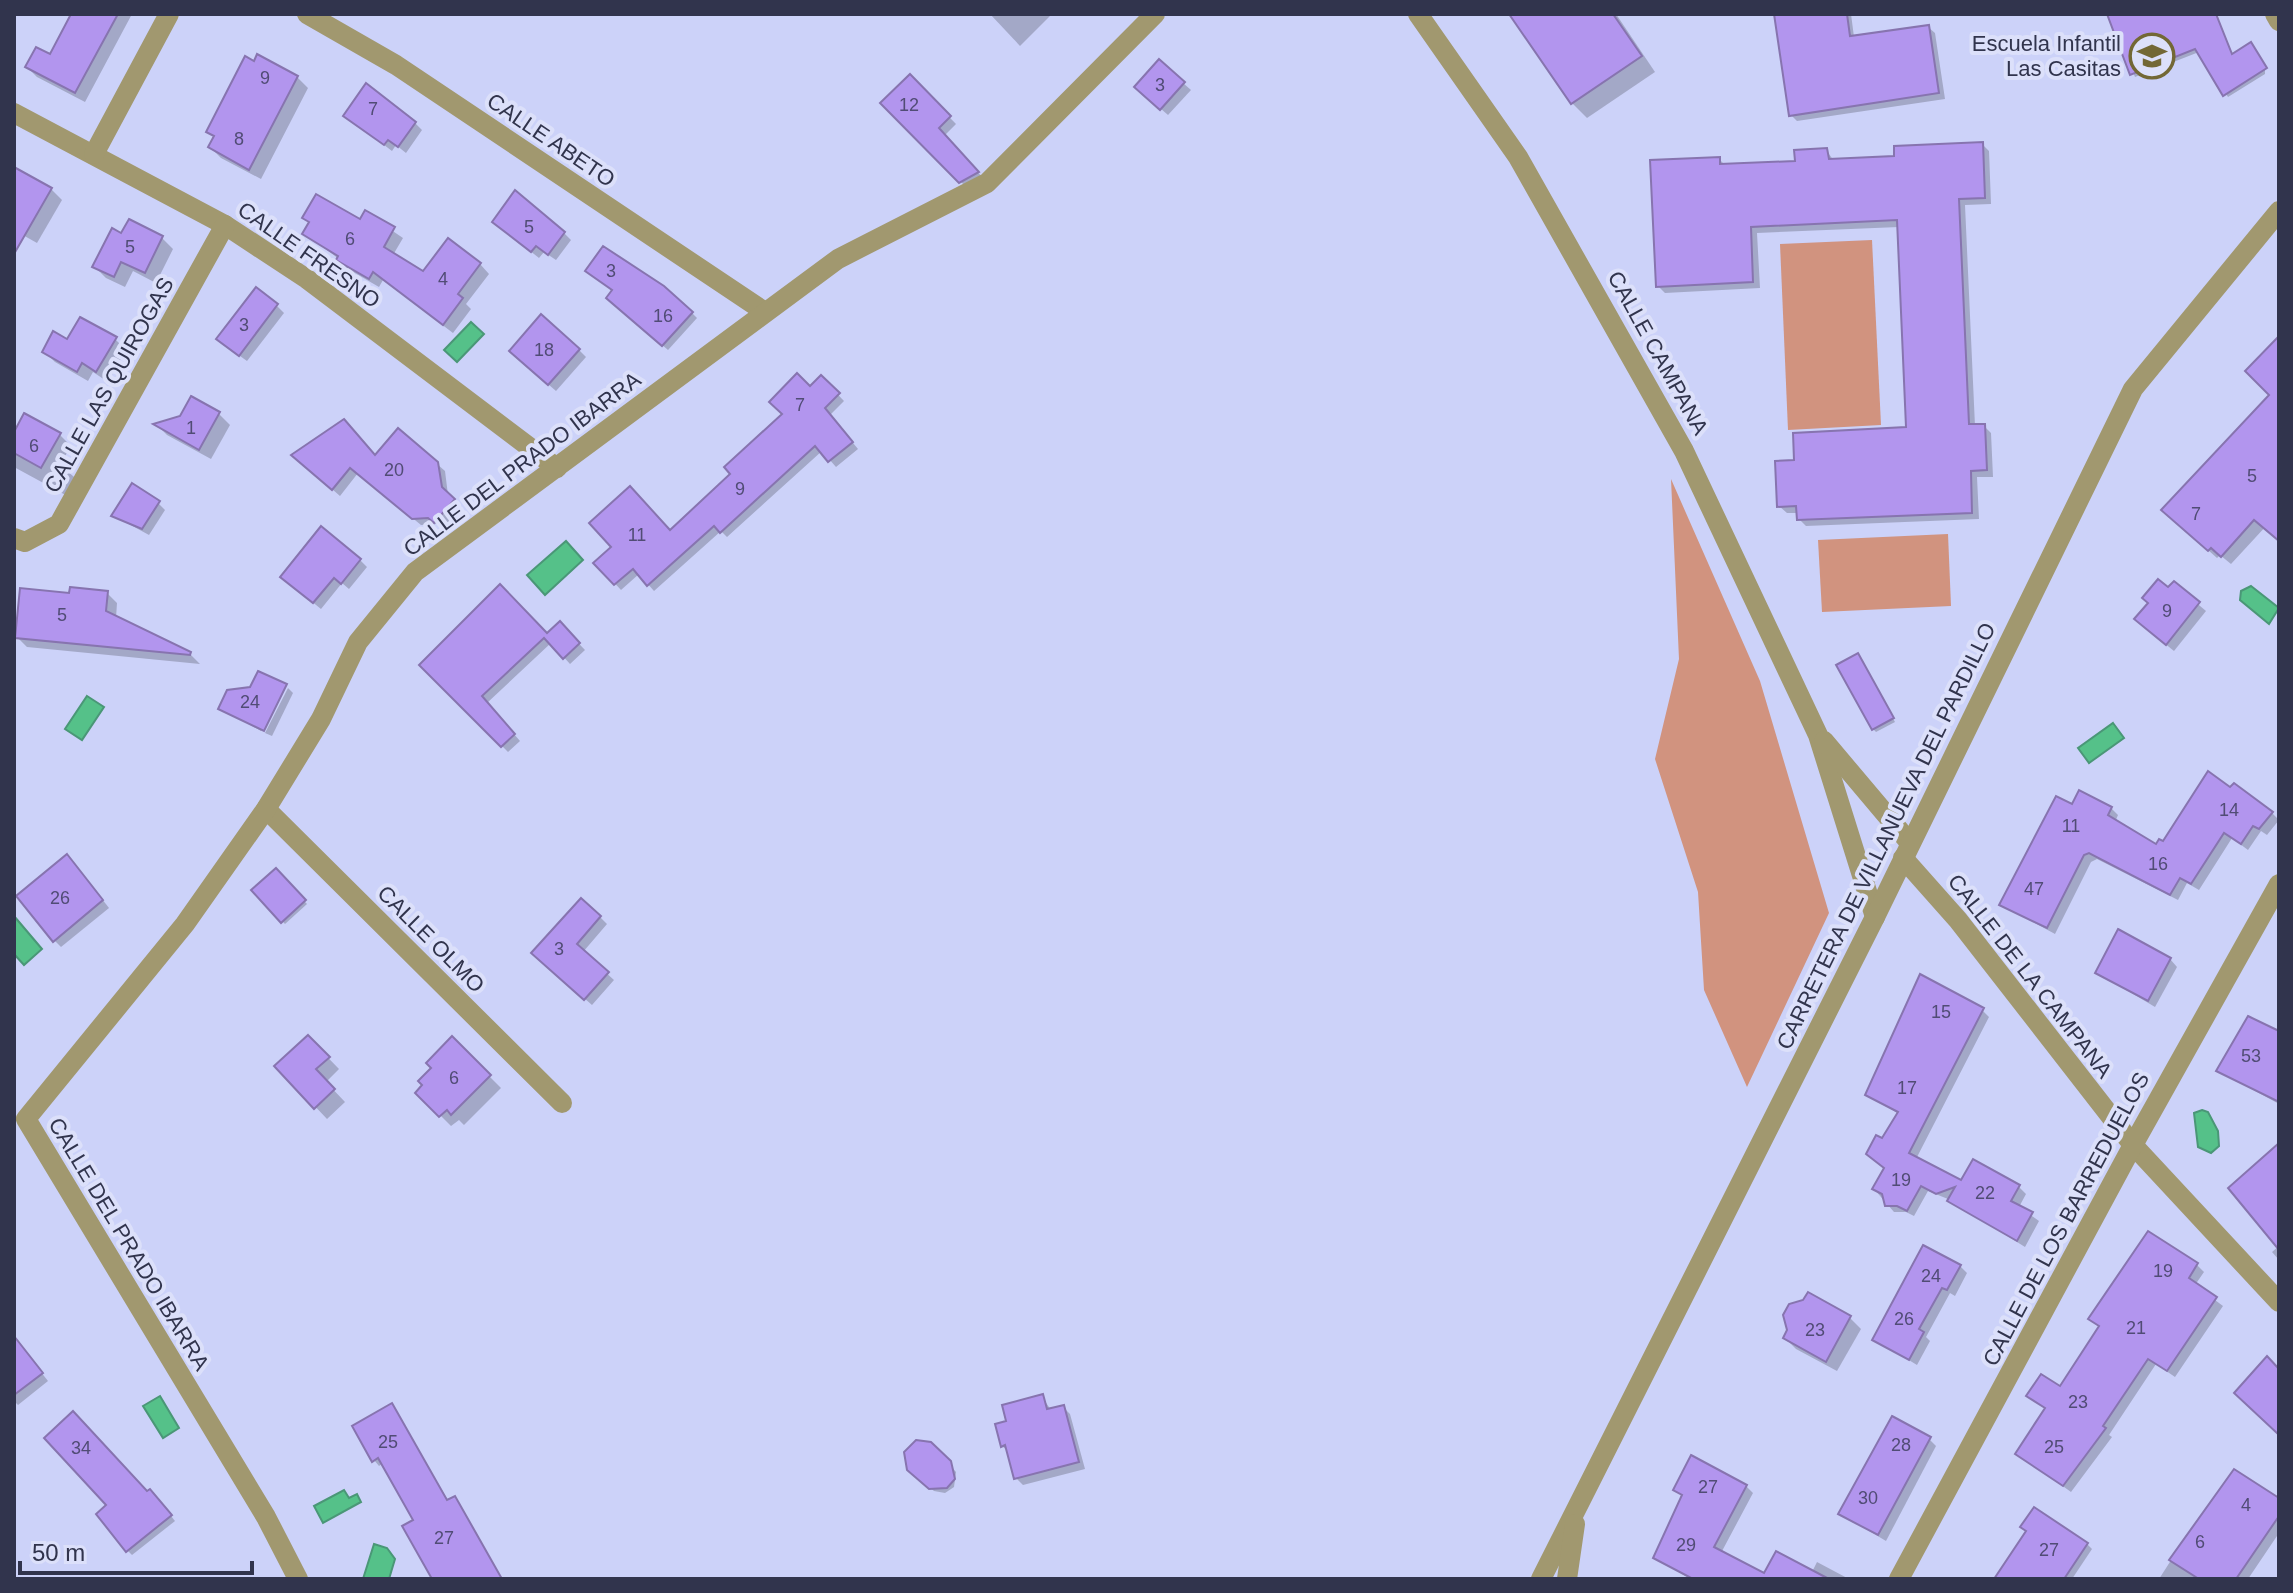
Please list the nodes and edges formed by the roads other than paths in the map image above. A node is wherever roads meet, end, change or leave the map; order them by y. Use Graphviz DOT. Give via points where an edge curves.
graph roads {
  1 [pos="169,14"];
  2 [pos="307,14"];
  3 [pos="1155,14"];
  4 [pos="1418,14"];
  5 [pos="2275,14"];
  6 [pos="2279,21"];
  7 [pos="14,113"];
  8 [pos="94,154"];
  9 [pos="2279,211"];
  10 [pos="225,225"];
  11 [pos="765,312"];
  12 [pos="557,468"];
  13 [pos="14,538"];
  14 [pos="1818,735"];
  15 [pos="266,809"];
  16 [pos="1907,851"];
  17 [pos="2279,884"];
  18 [pos="1875,917"];
  19 [pos="562,1103"];
  20 [pos="2133,1145"];
  21 [pos="2279,1302"];
  22 [pos="1577,1508"];
  23 [pos="298,1579"];
  24 [pos="1541,1579"];
  25 [pos="1567,1579"];
  26 [pos="1899,1579"];
  1 -- 8 [label="street"];
  2 -- 11 [label="street, CALLE ABETO" via="396,65"];
  3 -- 11 [label="street, CALLE DEL PRADO IBARRA" via="987,183 838,259"];
  4 -- 14 [label="street, CALLE CAMPANA" via="1518,157 1587,273 1684,451"];
  5 -- 6 [label="street"];
  7 -- 8 [label="street, CALLE FRESNO"];
  8 -- 10 [label="street, CALLE FRESNO"];
  9 -- 16 [label="street, CARRETERA DE VILLANUEVA DEL PARDILLO" via="2133,389"];
  10 -- 12 [label="street, CALLE FRESNO" via="307,279"];
  10 -- 13 [label="street, CALLE LAS QUIROGAS" via="59,524 25,542"];
  11 -- 12 [label="street, CALLE DEL PRADO IBARRA"];
  12 -- 15 [label="street, CALLE DEL PRADO IBARRA" via="415,572 358,642 321,719"];
  14 -- 16 [label="street, CALLE DE LA CAMPANA"];
  14 -- 18 [label="street"];
  15 -- 19 [label="street, CALLE OLMO"];
  15 -- 23 [label="street, CALLE DEL PRADO IBARRA" via="185,924 26,1119 266,1517"];
  16 -- 18 [label="street, CARRETERA DE VILLANUEVA DEL PARDILLO"];
  16 -- 20 [label="street, CALLE DE LA CAMPANA"];
  17 -- 20 [label="street, CALLE DE LOS BARREDUELOS"];
  18 -- 22 [label="street, CARRETERA DE VILLANUEVA DEL PARDILLO"];
  20 -- 21 [label="street, CALLE DE LA CAMPANA"];
  20 -- 26 [label="street, CALLE DE LOS BARREDUELOS"];
  22 -- 24 [label="street, CARRETERA DE VILLANUEVA DEL PARDILLO"];
  22 -- 25 [label="street, CARRETERA DE VILLANUEVA DEL PARDILLO"];
}
